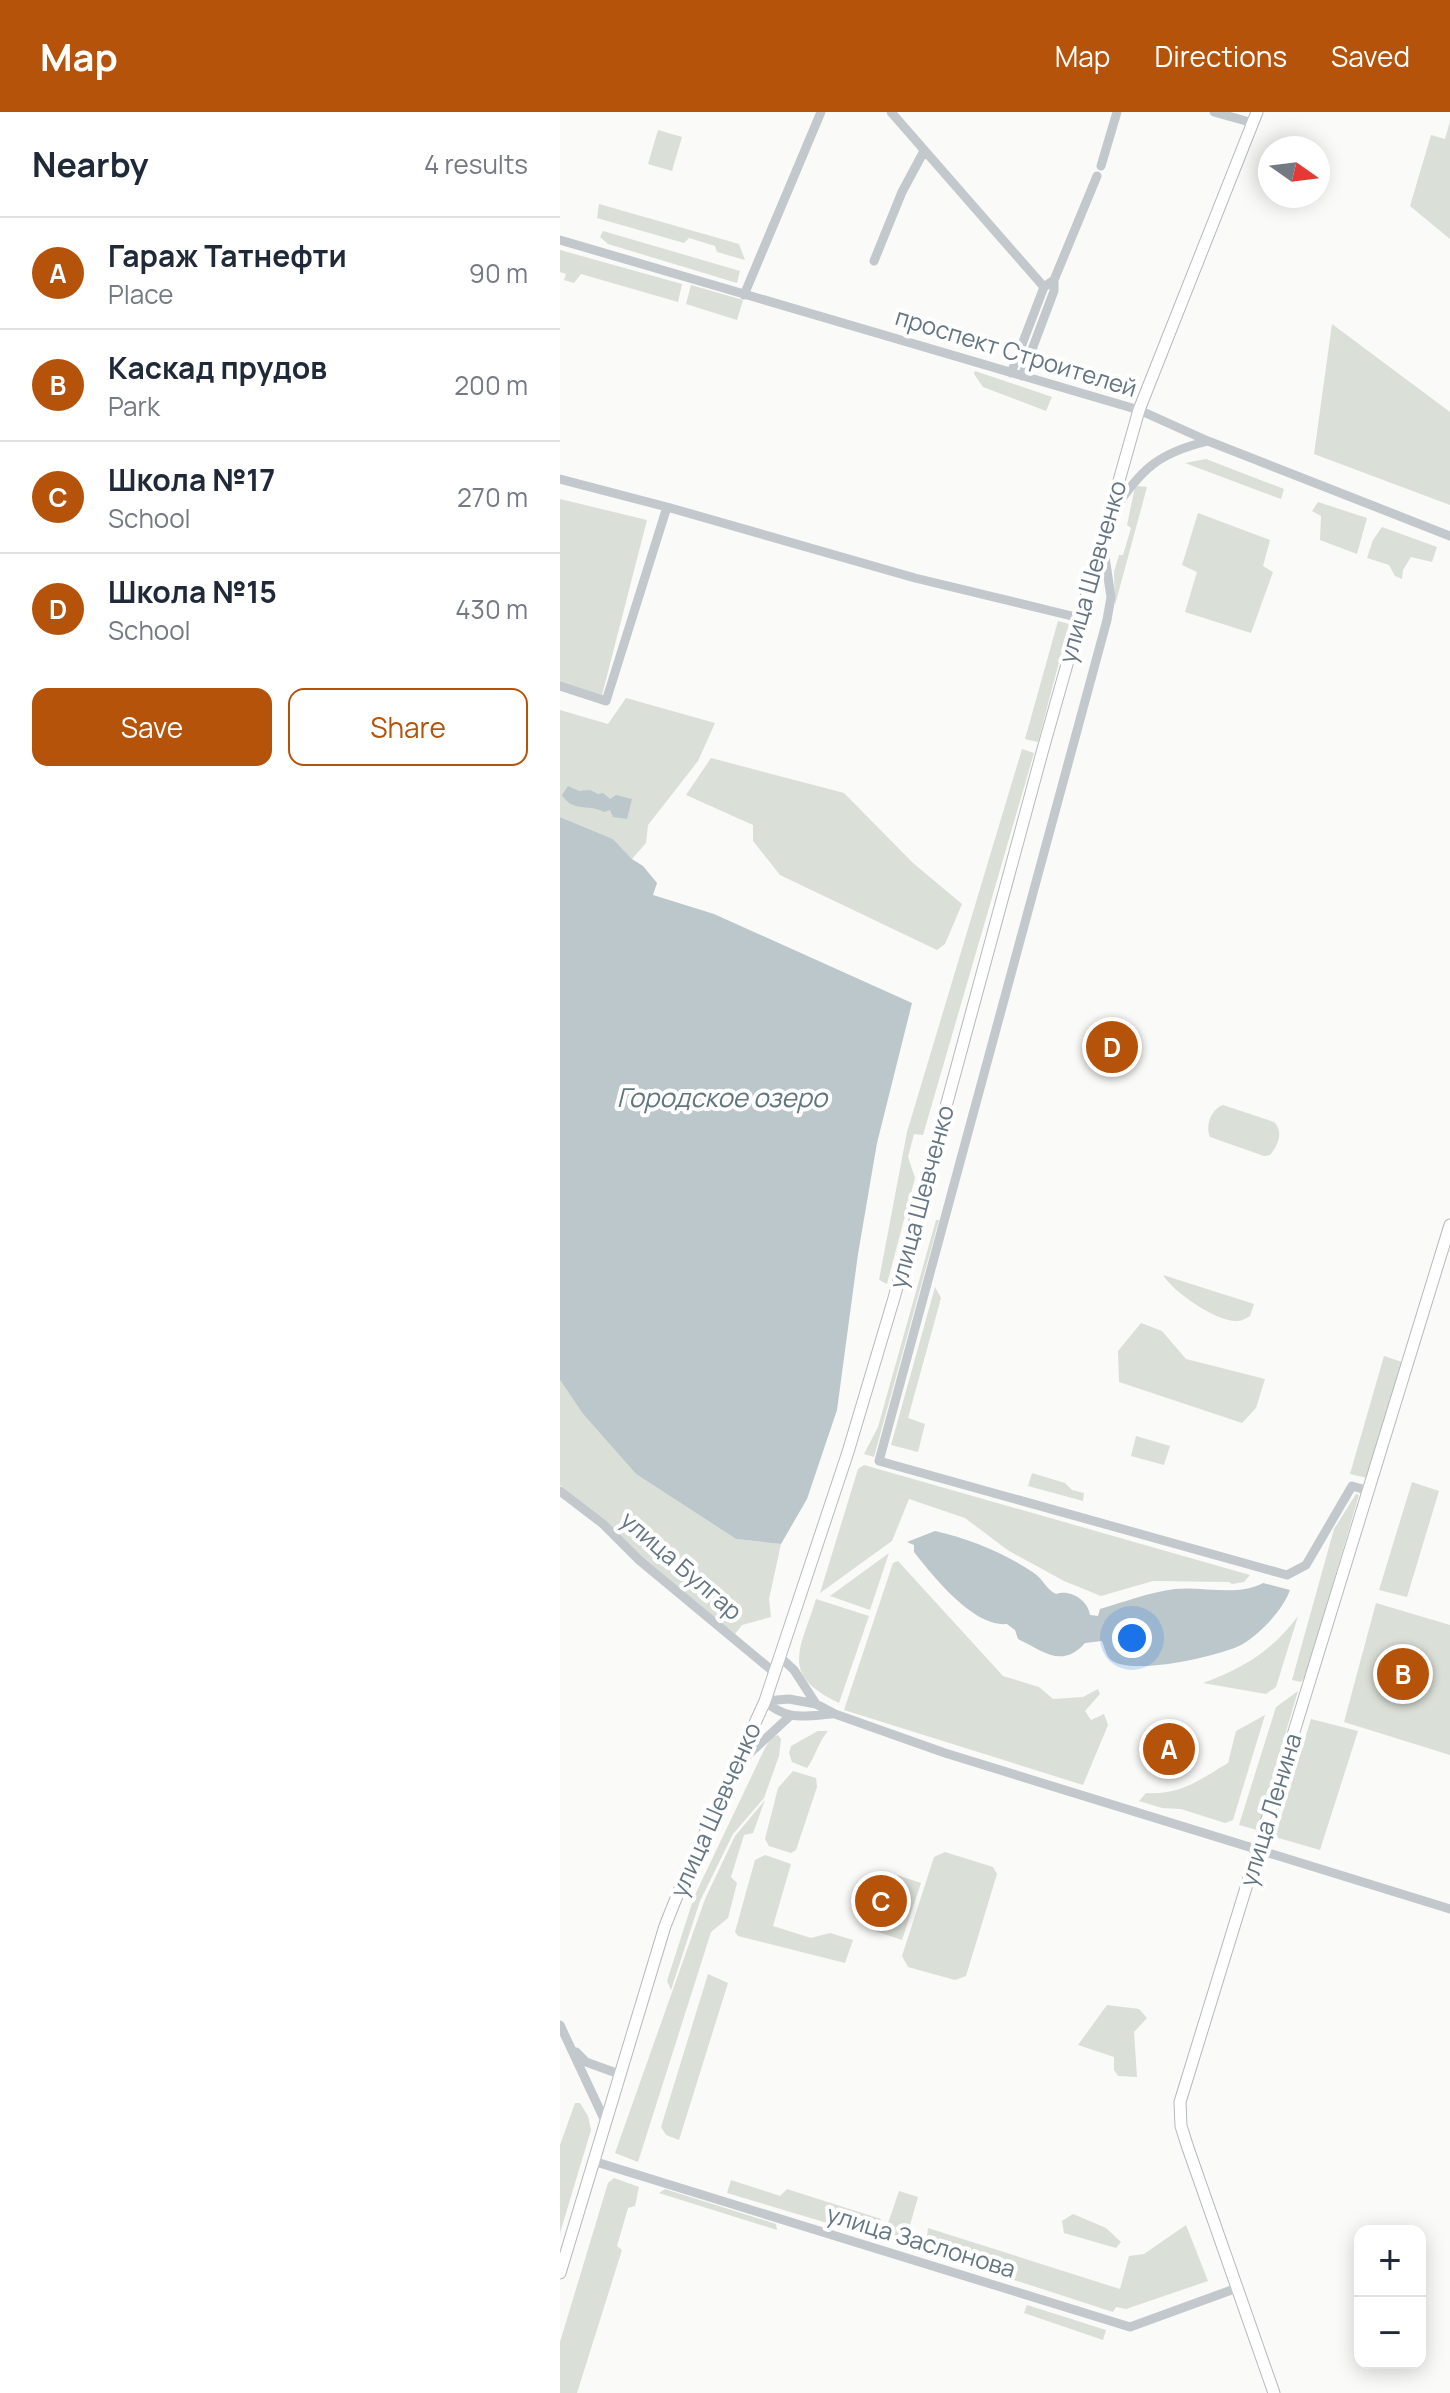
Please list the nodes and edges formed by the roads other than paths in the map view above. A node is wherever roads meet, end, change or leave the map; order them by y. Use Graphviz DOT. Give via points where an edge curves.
graph roads {
  1 [pos="821,112"];
  2 [pos="891,112"];
  3 [pos="1117,112"];
  4 [pos="1214,112"];
  5 [pos="1255,118"];
  6 [pos="924,151"];
  7 [pos="560,240"];
  8 [pos="874,261"];
  9 [pos="1054,280"];
  10 [pos="1044,287"];
  11 [pos="744,295"];
  12 [pos="1011,373"];
  13 [pos="1022,376"];
  14 [pos="1139,410"];
  15 [pos="1208,441"];
  16 [pos="560,479"];
  17 [pos="667,507"];
  18 [pos="1109,517"];
  19 [pos="1450,536"];
  20 [pos="1102,540"];
  21 [pos="1080,618"];
  22 [pos="560,686"];
  23 [pos="1450,1225"];
  24 [pos="560,1491"];
  25 [pos="1369,1491"];
  26 [pos="780,1657"];
  27 [pos="775,1673"];
  28 [pos="765,1701"];
  29 [pos="816,1704"];
  30 [pos="835,1714"];
  31 [pos="790,1716"];
  32 [pos="735,1768"];
  33 [pos="1259,1850"];
  34 [pos="1450,1909"];
  35 [pos="560,2025"];
  36 [pos="570,2047"];
  37 [pos="619,2074"];
  38 [pos="605,2121"];
  39 [pos="593,2161"];
  40 [pos="560,2273"];
  41 [pos="1237,2288"];
  42 [pos="1274,2393"];
  1 -- 11 [label="street"];
  2 -- 6 [label="street"];
  3 -- 9 [label="street"];
  4 -- 5 [label="street"];
  5 -- 14 [label="main road, улица Шевченко"];
  6 -- 8 [label="street"];
  6 -- 10 [label="street"];
  7 -- 11 [label="street, проспект Строителей"];
  9 -- 10 [label="street"];
  9 -- 13 [label="street"];
  10 -- 12 [label="street"];
  11 -- 12 [label="street, проспект Строителей"];
  12 -- 13 [label="street, проспект Строителей"];
  13 -- 14 [label="street, проспект Строителей"];
  14 -- 15 [label="street, проспект Строителей"];
  14 -- 18 [label="main road, улица Шевченко"];
  15 -- 18 [label="street" via="1165,455 1140,474"];
  15 -- 19 [label="street, проспект Строителей"];
  16 -- 17 [label="street"];
  17 -- 21 [label="street" via="915,578"];
  17 -- 22 [label="street" via="606,701"];
  18 -- 20 [label="main road, улица Шевченко"];
  20 -- 21 [label="main road, улица Шевченко"];
  20 -- 25 [label="street" via="1111,597 1107,620 879,1461 1287,1575 1306,1565 1352,1486"];
  21 -- 26 [label="main road, улица Шевченко" via="894,1298"];
  23 -- 25 [label="main road, улица Ленина"];
  24 -- 27 [label="street, улица Булгар"];
  25 -- 33 [label="main road, улица Ленина"];
  26 -- 27 [label="main road, улица Шевченко"];
  26 -- 29 [label="street"];
  27 -- 28 [label="main road, улица Шевченко"];
  28 -- 29 [label="street"];
  28 -- 31 [label="street"];
  28 -- 32 [label="main road, улица Шевченко"];
  29 -- 30 [label="street"];
  30 -- 31 [label="street"];
  30 -- 33 [label="street"];
  31 -- 32 [label="street"];
  32 -- 37 [label="main road, улица Шевченко" via="672,1908"];
  33 -- 34 [label="street"];
  33 -- 41 [label="main road, улица Ленина" via="1179,2114"];
  35 -- 36 [label="street"];
  36 -- 37 [label="street" via="586,2062"];
  36 -- 38 [label="street"];
  37 -- 38 [label="main road, улица Шевченко"];
  38 -- 39 [label="main road, улица Шевченко"];
  39 -- 40 [label="main road, улица Шевченко"];
  39 -- 41 [label="street, улица Заслонова" via="1130,2327"];
  41 -- 42 [label="main road, улица Ленина"];
}
